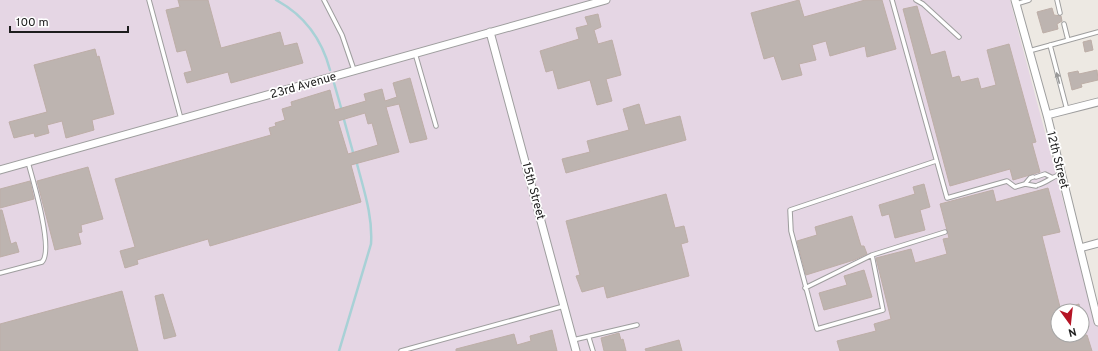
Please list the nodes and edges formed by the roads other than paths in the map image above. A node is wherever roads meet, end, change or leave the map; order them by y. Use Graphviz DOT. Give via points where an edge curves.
graph roads {
  1 [pos="149,0"];
  2 [pos="324,0"];
  3 [pos="606,0"];
  4 [pos="892,0"];
  5 [pos="916,0"];
  6 [pos="1029,0"];
  7 [pos="1057,0"];
  8 [pos="1015,2"];
  9 [pos="1060,12"];
  10 [pos="1064,24"];
  11 [pos="490,32"];
  12 [pos="1098,32"];
  13 [pos="959,37"];
  14 [pos="1068,40"];
  15 [pos="1050,45"];
  16 [pos="1029,51"];
  17 [pos="415,53"];
  18 [pos="354,70"];
  19 [pos="1098,102"];
  20 [pos="1067,110"];
  21 [pos="1046,115"];
  22 [pos="181,120"];
  23 [pos="436,126"];
  24 [pos="936,161"];
  25 [pos="28,162"];
  26 [pos="0,170"];
  27 [pos="1061,174"];
  28 [pos="1051,177"];
  29 [pos="1025,184"];
  30 [pos="945,232"];
  31 [pos="1098,243"];
  32 [pos="1080,248"];
  33 [pos="872,255"];
  34 [pos="0,273"];
  35 [pos="805,288"];
  36 [pos="564,306"];
  37 [pos="1098,319"];
  38 [pos="637,325"];
  39 [pos="590,338"];
  40 [pos="573,340"];
  41 [pos="401,351"];
  42 [pos="576,351"];
  43 [pos="593,351"];
  1 -- 22 [label="lane"];
  2 -- 18 [label="lane" via="342,35"];
  3 -- 11 [label="street, 23rd Avenue"];
  4 -- 24 [label="lane"];
  5 -- 13 [label="lane"];
  6 -- 8 [label="lane"];
  7 -- 9 [label="lane"];
  8 -- 16 [label="street, 12th Street"];
  10 -- 14 [label="lane"];
  11 -- 17 [label="street, 23rd Avenue"];
  11 -- 36 [label="street, 15th Street"];
  12 -- 14 [label="lane"];
  14 -- 15 [label="lane"];
  15 -- 16 [label="lane"];
  20 -- 15 [label="lane, one-way"];
  16 -- 21 [label="street, 12th Street"];
  17 -- 18 [label="street, 23rd Avenue"];
  17 -- 23 [label="lane"];
  18 -- 22 [label="street, 23rd Avenue"];
  19 -- 20 [label="street"];
  20 -- 21 [label="street"];
  21 -- 27 [label="street, 12th Street"];
  22 -- 25 [label="street, 23rd Avenue"];
  24 -- 29 [label="lane" via="947,198 1007,181 1014,187"];
  24 -- 35 [label="lane" via="790,210 790,231"];
  25 -- 26 [label="street, 23rd Avenue"];
  25 -- 34 [label="lane" via="42,212 47,255 42,262"];
  27 -- 28 [label="lane"];
  27 -- 32 [label="street, 12th Street"];
  28 -- 29 [label="lane" via="1047,182 1037,185"];
  28 -- 29 [label="lane" via="1045,174 1030,178"];
  30 -- 33 [label="lane"];
  31 -- 32 [label="street"];
  32 -- 37 [label="street, 12th Street"];
  33 -- 35 [label="lane"];
  33 -- 35 [label="lane" via="883,310 817,328"];
  36 -- 40 [label="street, 15th Street"];
  36 -- 41 [label="lane"];
  38 -- 39 [label="lane"];
  39 -- 40 [label="lane"];
  39 -- 43 [label="lane"];
  40 -- 42 [label="street, 15th Street"];
}
